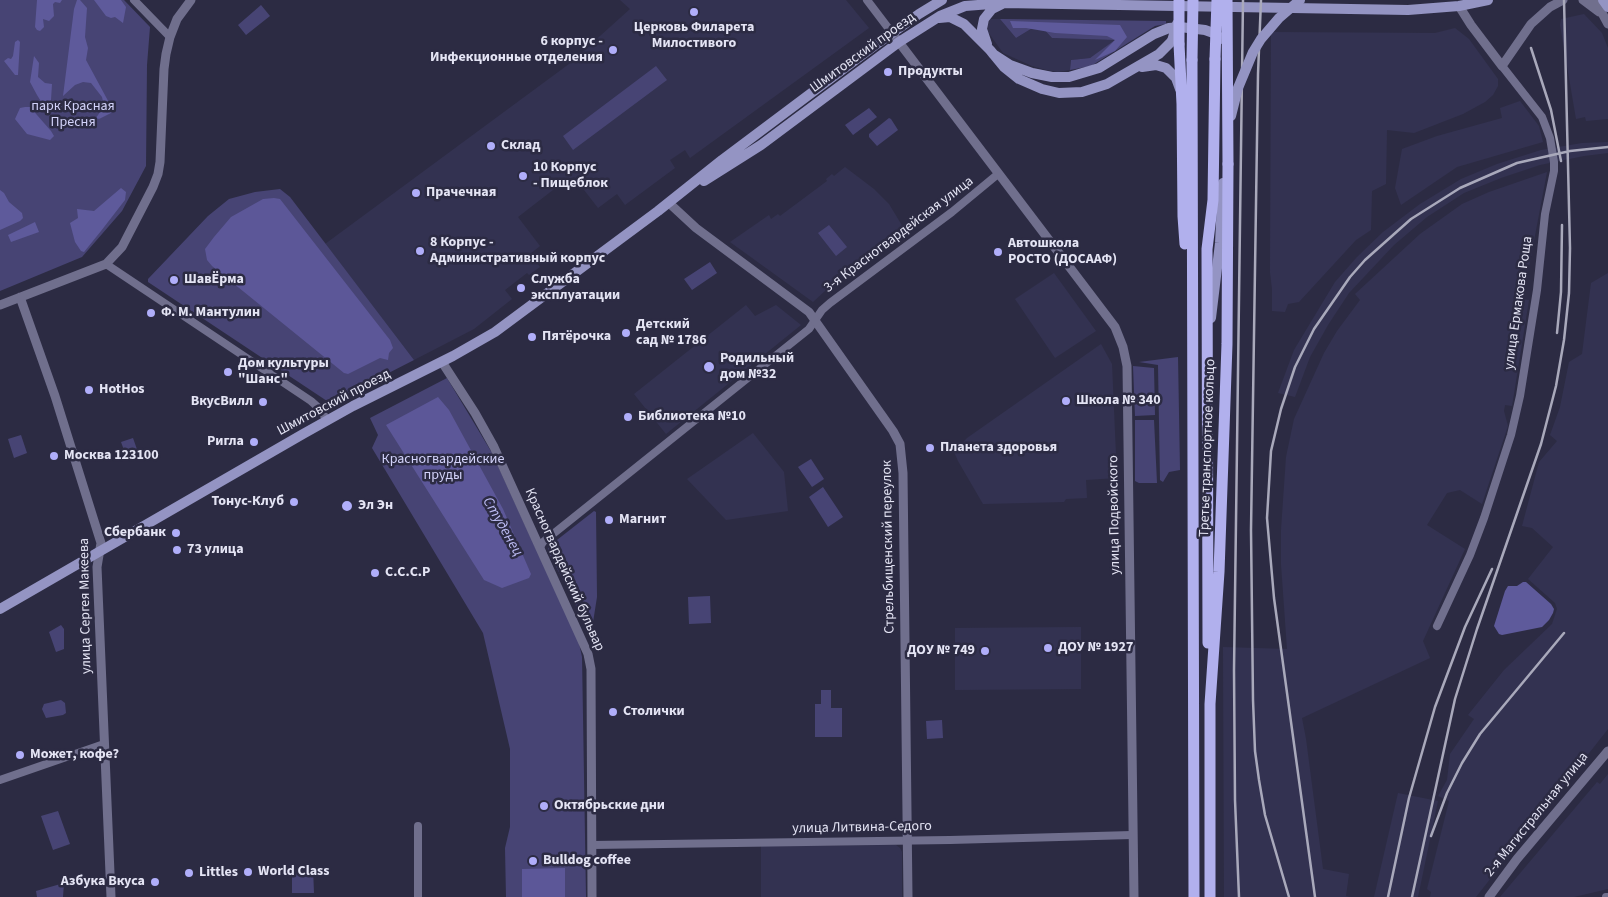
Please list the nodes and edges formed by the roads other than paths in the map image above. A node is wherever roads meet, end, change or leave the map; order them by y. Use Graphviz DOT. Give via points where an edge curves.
graph roads {
  1 [pos="134,0"];
  2 [pos="191,0"];
  3 [pos="867,0"];
  4 [pos="933,0"];
  5 [pos="942,0"];
  6 [pos="1179,0"];
  7 [pos="1193,0"];
  8 [pos="1212,0"];
  9 [pos="1217,0"];
  10 [pos="1227,0"];
  11 [pos="1300,0"];
  12 [pos="1488,0"];
  13 [pos="1562,0"];
  14 [pos="1583,0"];
  15 [pos="1596,0"];
  16 [pos="1603,0"];
  17 [pos="1004,3"];
  18 [pos="1458,3"];
  19 [pos="1605,11"];
  20 [pos="934,20"];
  21 [pos="1608,24"];
  22 [pos="892,33"];
  23 [pos="170,37"];
  24 [pos="899,42"];
  25 [pos="1175,42"];
  26 [pos="992,52"];
  27 [pos="1212,59"];
  28 [pos="1502,66"];
  29 [pos="1130,72"];
  30 [pos="1182,104"];
  31 [pos="1228,164"];
  32 [pos="998,174"];
  33 [pos="669,203"];
  34 [pos="106,264"];
  35 [pos="20,297"];
  36 [pos="1192,300"];
  37 [pos="0,305"];
  38 [pos="816,321"];
  39 [pos="1208,339"];
  40 [pos="442,362"];
  41 [pos="327,421"];
  42 [pos="540,547"];
  43 [pos="101,550"];
  44 [pos="0,609"];
  45 [pos="1437,626"];
  46 [pos="1210,704"];
  47 [pos="104,744"];
  48 [pos="1608,751"];
  49 [pos="0,780"];
  50 [pos="418,826"];
  51 [pos="1132,835"];
  52 [pos="907,840"];
  53 [pos="592,845"];
  54 [pos="111,897"];
  55 [pos="418,897"];
  56 [pos="592,897"];
  57 [pos="908,897"];
  58 [pos="1134,897"];
  59 [pos="1194,897"];
  60 [pos="1212,897"];
  61 [pos="1489,897"];
  1 -- 23 [label="street"];
  2 -- 23 [label="street" via="177,19"];
  3 -- 22 [label="street"];
  4 -- 22 [label="main road"];
  5 -- 22 [label="main road, Шмитовский проезд"];
  6 -- 25 [label="main road, bridge"];
  7 -- 36 [label="main road, Третье транспортное кольцо, bridge"];
  8 -- 27 [label="main road"];
  9 -- 27 [label="main road, Третье транспортное кольцо, bridge"];
  10 -- 31 [label="main road, Третье транспортное кольцо, bridge"];
  11 -- 31 [label="main road, bridge" via="1269,28 1246,67 1232,110"];
  12 -- 18 [label="main road, Шмитовский проезд"];
  13 -- 28 [label="street" via="1531,24"];
  14 -- 19 [label="street"];
  15 -- 19 [label="street"];
  16 -- 19 [label="main road"];
  17 -- 18 [label="main road, Шмитовский проезд" via="1391,10"];
  17 -- 20 [label="main road, Шмитовский проезд" via="965,6"];
  17 -- 26 [label="main road" via="992,9 984,19 983,33"];
  18 -- 28 [label="street, улица Ермакова Роща"];
  19 -- 21 [label="street"];
  20 -- 24 [label="main road, Шмитовский проезд"];
  20 -- 26 [label="main road" via="946,17 958,20"];
  22 -- 24 [label="street, улица Подвойского"];
  22 -- 33 [label="main road, Шмитовский проезд"];
  23 -- 34 [label="street" via="164,69 158,174 122,246"];
  24 -- 32 [label="street, улица Подвойского"];
  24 -- 33 [label="main road, Шмитовский проезд" via="761,145"];
  25 -- 29 [label="main road"];
  25 -- 30 [label="main road"];
  26 -- 29 [label="main road" via="1019,79 1059,93 1090,90"];
  26 -- 39 [label="main road" via="1010,65 1032,73 1069,77 1100,68 1169,28 1198,28 1219,37 1224,45 1221,236"];
  27 -- 39 [label="main road, Третье транспортное кольцо" via="1213,200 1207,249"];
  28 -- 45 [label="street, улица Ермакова Роща" via="1542,117 1550,138 1554,171 1545,209 1537,290 1511,435 1470,556"];
  29 -- 30 [label="main road" via="1151,65 1166,68 1176,78"];
  30 -- 36 [label="main road" via="1183,216"];
  31 -- 46 [label="main road, Третье транспортное кольцо" via="1227,344 1219,572"];
  32 -- 38 [label="street, 3-я Красногвардейская улица" via="830,303"];
  32 -- 51 [label="street, улица Подвойского" via="1114,327 1127,366"];
  33 -- 38 [label="street, Стрельбищенский переулок" via="696,228 806,309"];
  33 -- 40 [label="main road, Шмитовский проезд" via="495,332"];
  34 -- 35 [label="street"];
  34 -- 41 [label="street" via="311,400"];
  35 -- 37 [label="street"];
  35 -- 43 [label="street, улица Сергея Макеева" via="83,481 100,536"];
  36 -- 59 [label="main road, Третье транспортное кольцо"];
  38 -- 42 [label="street, 3-я Красногвардейская улица"];
  38 -- 52 [label="street, Стрельбищенский переулок" via="893,430 902,452"];
  39 -- 46 [label="main road, Третье транспортное кольцо"];
  40 -- 41 [label="main road, Шмитовский проезд"];
  40 -- 42 [label="street, Красногвардейский бульвар" via="494,447"];
  41 -- 43 [label="main road, Шмитовский проезд"];
  42 -- 53 [label="street, Красногвардейский бульвар" via="588,654 591,668"];
  43 -- 44 [label="main road, Шмитовский проезд"];
  43 -- 47 [label="street, улица Сергея Макеева" via="97,567"];
  46 -- 60 [label="main road, Третье транспортное кольцо"];
  47 -- 49 [label="street"];
  47 -- 54 [label="street, улица Сергея Макеева"];
  48 -- 61 [label="street, 2-я Магистральная улица"];
  50 -- 55 [label="street"];
  51 -- 52 [label="street, улица Литвина-Седого"];
  51 -- 58 [label="street, улица Подвойского"];
  52 -- 53 [label="street, улица Литвина-Седого"];
  52 -- 57 [label="street, Стрельбищенский переулок"];
  53 -- 56 [label="street, Красногвардейский бульвар"];
}
